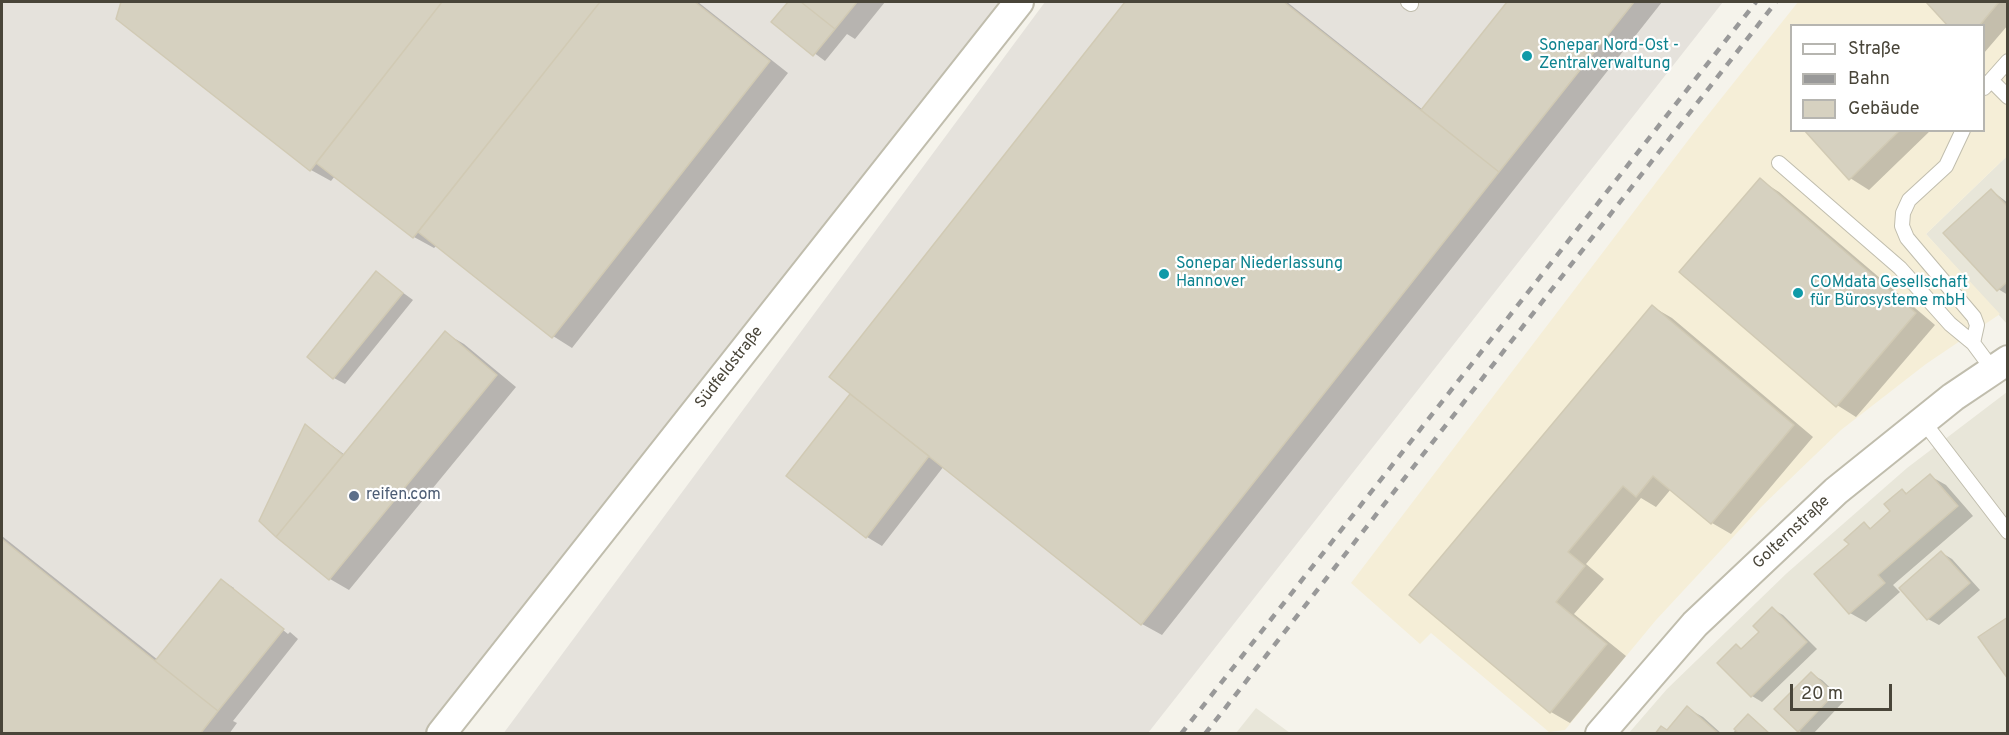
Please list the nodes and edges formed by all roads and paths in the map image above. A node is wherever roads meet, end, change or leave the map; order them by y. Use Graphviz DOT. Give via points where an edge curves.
graph roads {
  1 [pos="1019,2"];
  2 [pos="2007,61"];
  3 [pos="1987,84"];
  4 [pos="2007,97"];
  5 [pos="1962,132"];
  6 [pos="1779,163"];
  7 [pos="1973,343"];
  8 [pos="2000,365"];
  9 [pos="1923,421"];
  10 [pos="2007,532"];
  11 [pos="441,734"];
  12 [pos="1600,734"];
  1 -- 11 [label="street, Südfeldstraße"];
  2 -- 3 [label="lane"];
  3 -- 4 [label="lane"];
  5 -- 7 [label="lane" via="1946,166 1909,200 1902,226 1907,238 1974,317 1977,325"];
  6 -- 7 [label="lane" via="1900,268 1950,324"];
  7 -- 8 [label="lane"];
  8 -- 9 [label="street, Golternstraße"];
  9 -- 10 [label="lane"];
  9 -- 12 [label="street, Golternstraße" via="1836,491 1695,624"];
}
